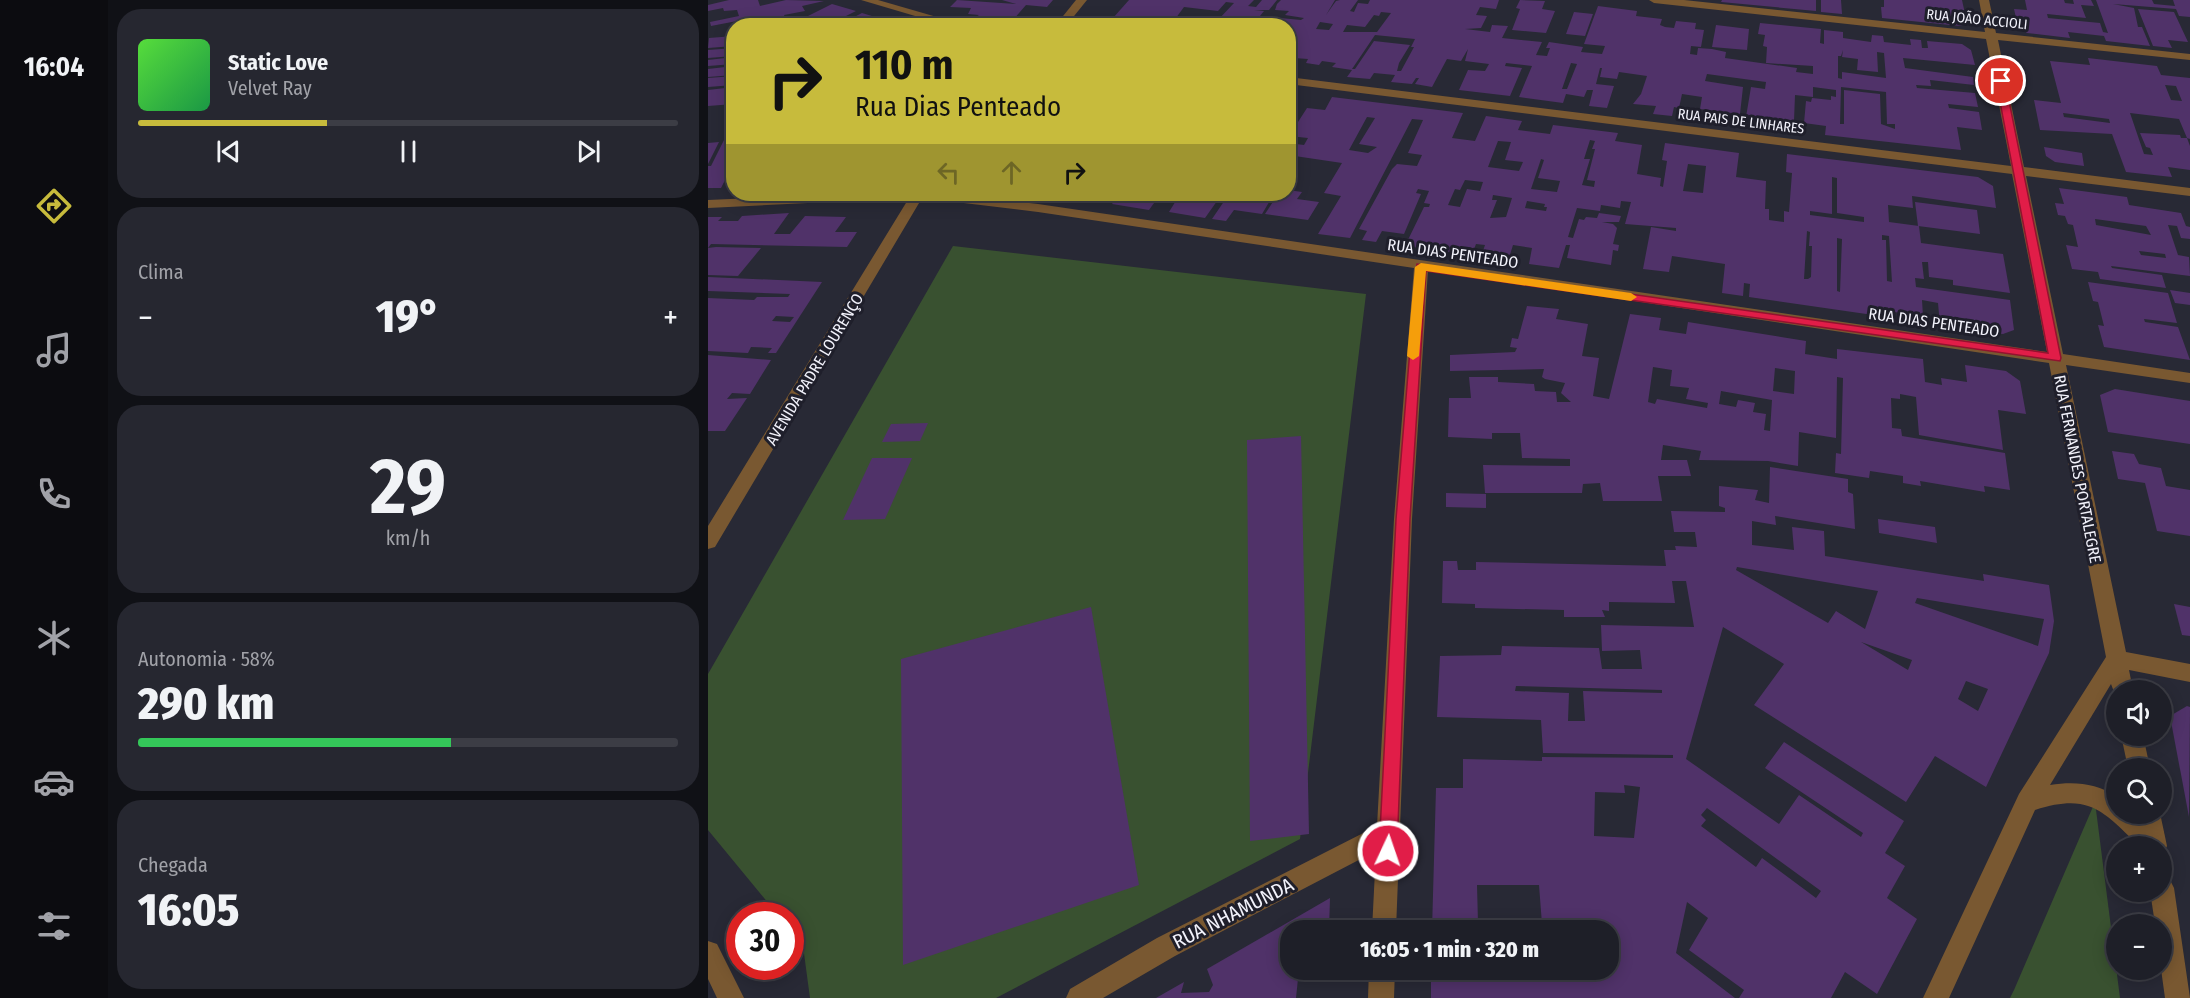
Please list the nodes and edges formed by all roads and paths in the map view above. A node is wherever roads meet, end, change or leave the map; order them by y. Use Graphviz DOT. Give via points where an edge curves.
graph roads {
  1 [pos="866,0"];
  2 [pos="1082,0"];
  3 [pos="1654,0"];
  4 [pos="1984,0"];
  5 [pos="933,18"];
  6 [pos="1067,18"];
  7 [pos="1992,35"];
  8 [pos="2190,57"];
  9 [pos="1296,81"];
  10 [pos="2017,171"];
  11 [pos="2190,192"];
  12 [pos="771,201"];
  13 [pos="914,201"];
  14 [pos="978,201"];
  15 [pos="708,204"];
  16 [pos="1421,267"];
  17 [pos="2055,358"];
  18 [pos="2190,378"];
  19 [pos="708,542"];
  20 [pos="2116,659"];
  21 [pos="2190,672"];
  22 [pos="2121,680"];
  23 [pos="2106,801"];
  24 [pos="2027,802"];
  25 [pos="2132,824"];
  26 [pos="1389,832"];
  27 [pos="2145,836"];
  28 [pos="2164,902"];
  29 [pos="1385,920"];
  30 [pos="708,953"];
  31 [pos="1382,980"];
  32 [pos="732,998"];
  33 [pos="1079,998"];
  34 [pos="1381,998"];
  35 [pos="1936,998"];
  36 [pos="2178,998"];
  1 -- 5 [label="street"];
  2 -- 6 [label="street"];
  3 -- 7 [label="street, RUA JOÃO ACCIOLI"];
  4 -- 7 [label="street, RUA FERNANDES PORTALEGRE"];
  7 -- 8 [label="street, RUA JOÃO ACCIOLI"];
  7 -- 10 [label="street, RUA FERNANDES PORTALEGRE"];
  9 -- 10 [label="street, RUA PAIS DE LINHARES"];
  10 -- 11 [label="street, RUA PAIS DE LINHARES"];
  10 -- 17 [label="street, RUA FERNANDES PORTALEGRE"];
  12 -- 15 [label="street, RUA DIAS PENTEADO"];
  13 -- 19 [label="street, AVENIDA PADRE LOURENÇO"];
  14 -- 16 [label="street, RUA DIAS PENTEADO"];
  16 -- 17 [label="street, RUA DIAS PENTEADO"];
  16 -- 26 [label="street" via="1403,519"];
  17 -- 18 [label="street, RUA DIAS PENTEADO"];
  17 -- 20 [label="street, RUA FERNANDES PORTALEGRE"];
  20 -- 21 [label="street"];
  20 -- 22 [label="street, RUA FERNANDES PORTALEGRE"];
  20 -- 24 [label="street"];
  23 -- 24 [label="street" via="2085,792"];
  24 -- 35 [label="street"];
  25 -- 27 [label="street"];
  26 -- 29 [label="street"];
  26 -- 33 [label="street, RUA NHAMUNDA" via="1166,948"];
  28 -- 36 [label="street"];
  30 -- 32 [label="street"];
  31 -- 34 [label="street"];
}
